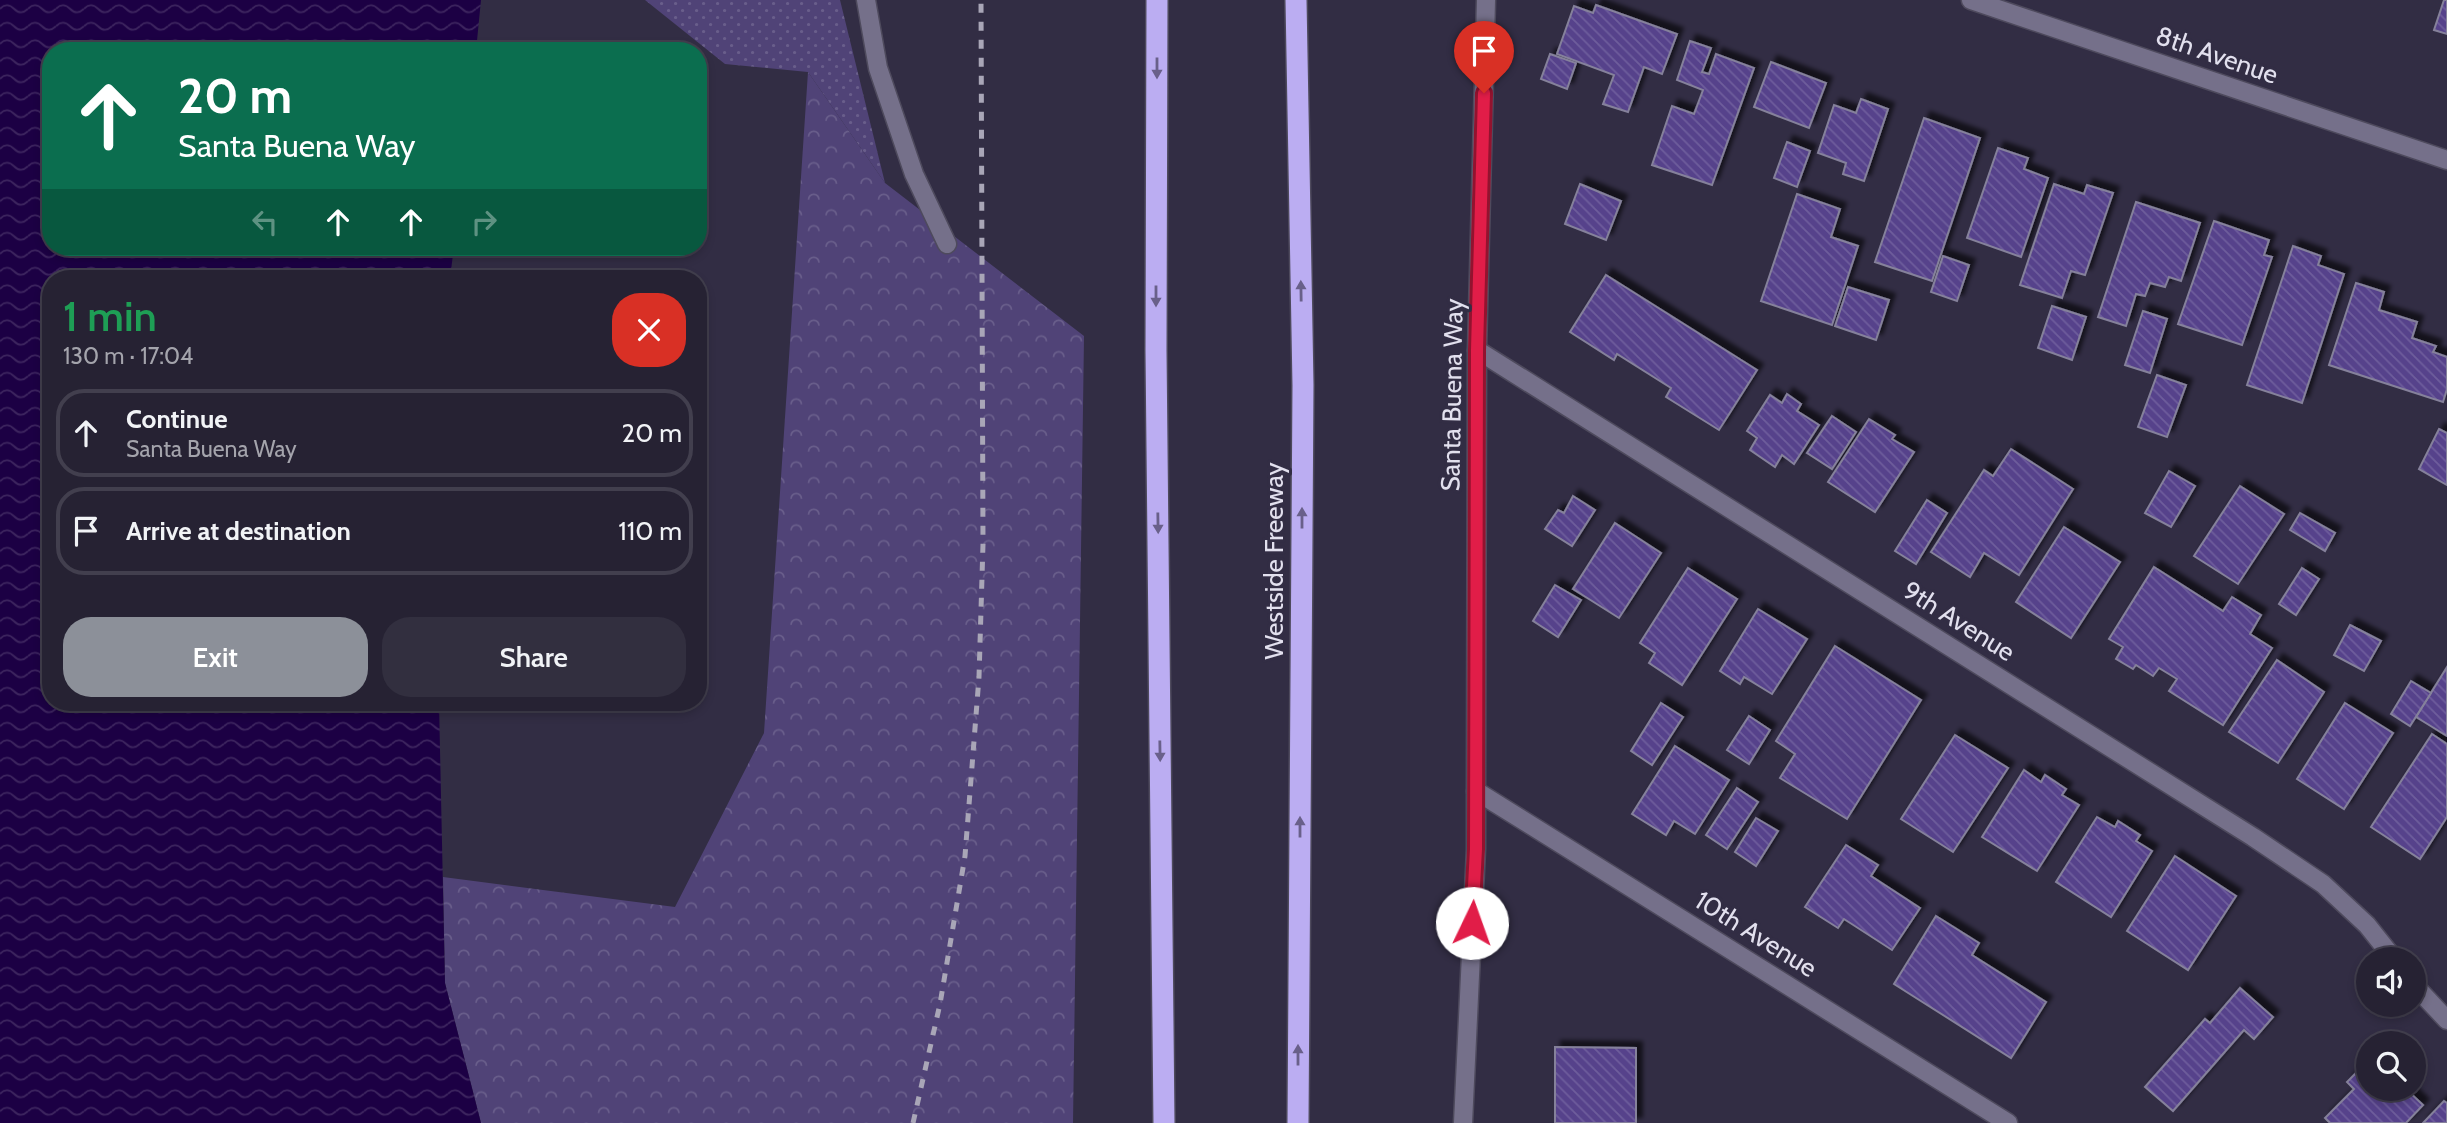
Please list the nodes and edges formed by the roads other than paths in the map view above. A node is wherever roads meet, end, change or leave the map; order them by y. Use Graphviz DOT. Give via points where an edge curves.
graph roads {
  1 [pos="866,0"];
  2 [pos="1157,0"];
  3 [pos="1296,0"];
  4 [pos="1486,0"];
  5 [pos="1971,0"];
  6 [pos="2447,160"];
  7 [pos="947,244"];
  8 [pos="1477,350"];
  9 [pos="1476,790"];
  10 [pos="2384,947"];
  11 [pos="2426,998"];
  12 [pos="2447,1020"];
  13 [pos="1164,1123"];
  14 [pos="1298,1123"];
  15 [pos="1463,1123"];
  16 [pos="2008,1123"];
  1 -- 7 [label="street" via="878,68 914,174"];
  2 -- 13 [label="highway, one-way"];
  14 -- 3 [label="highway, Westside Freeway, one-way" via="1303,385"];
  4 -- 8 [label="street, Santa Buena Way"];
  5 -- 6 [label="street, 8th Avenue"];
  8 -- 9 [label="street, Santa Buena Way"];
  8 -- 10 [label="street, 9th Avenue" via="2283,856 2323,884"];
  9 -- 15 [label="street, Santa Buena Way"];
  9 -- 16 [label="street, 10th Avenue"];
  11 -- 12 [label="street"];
}
